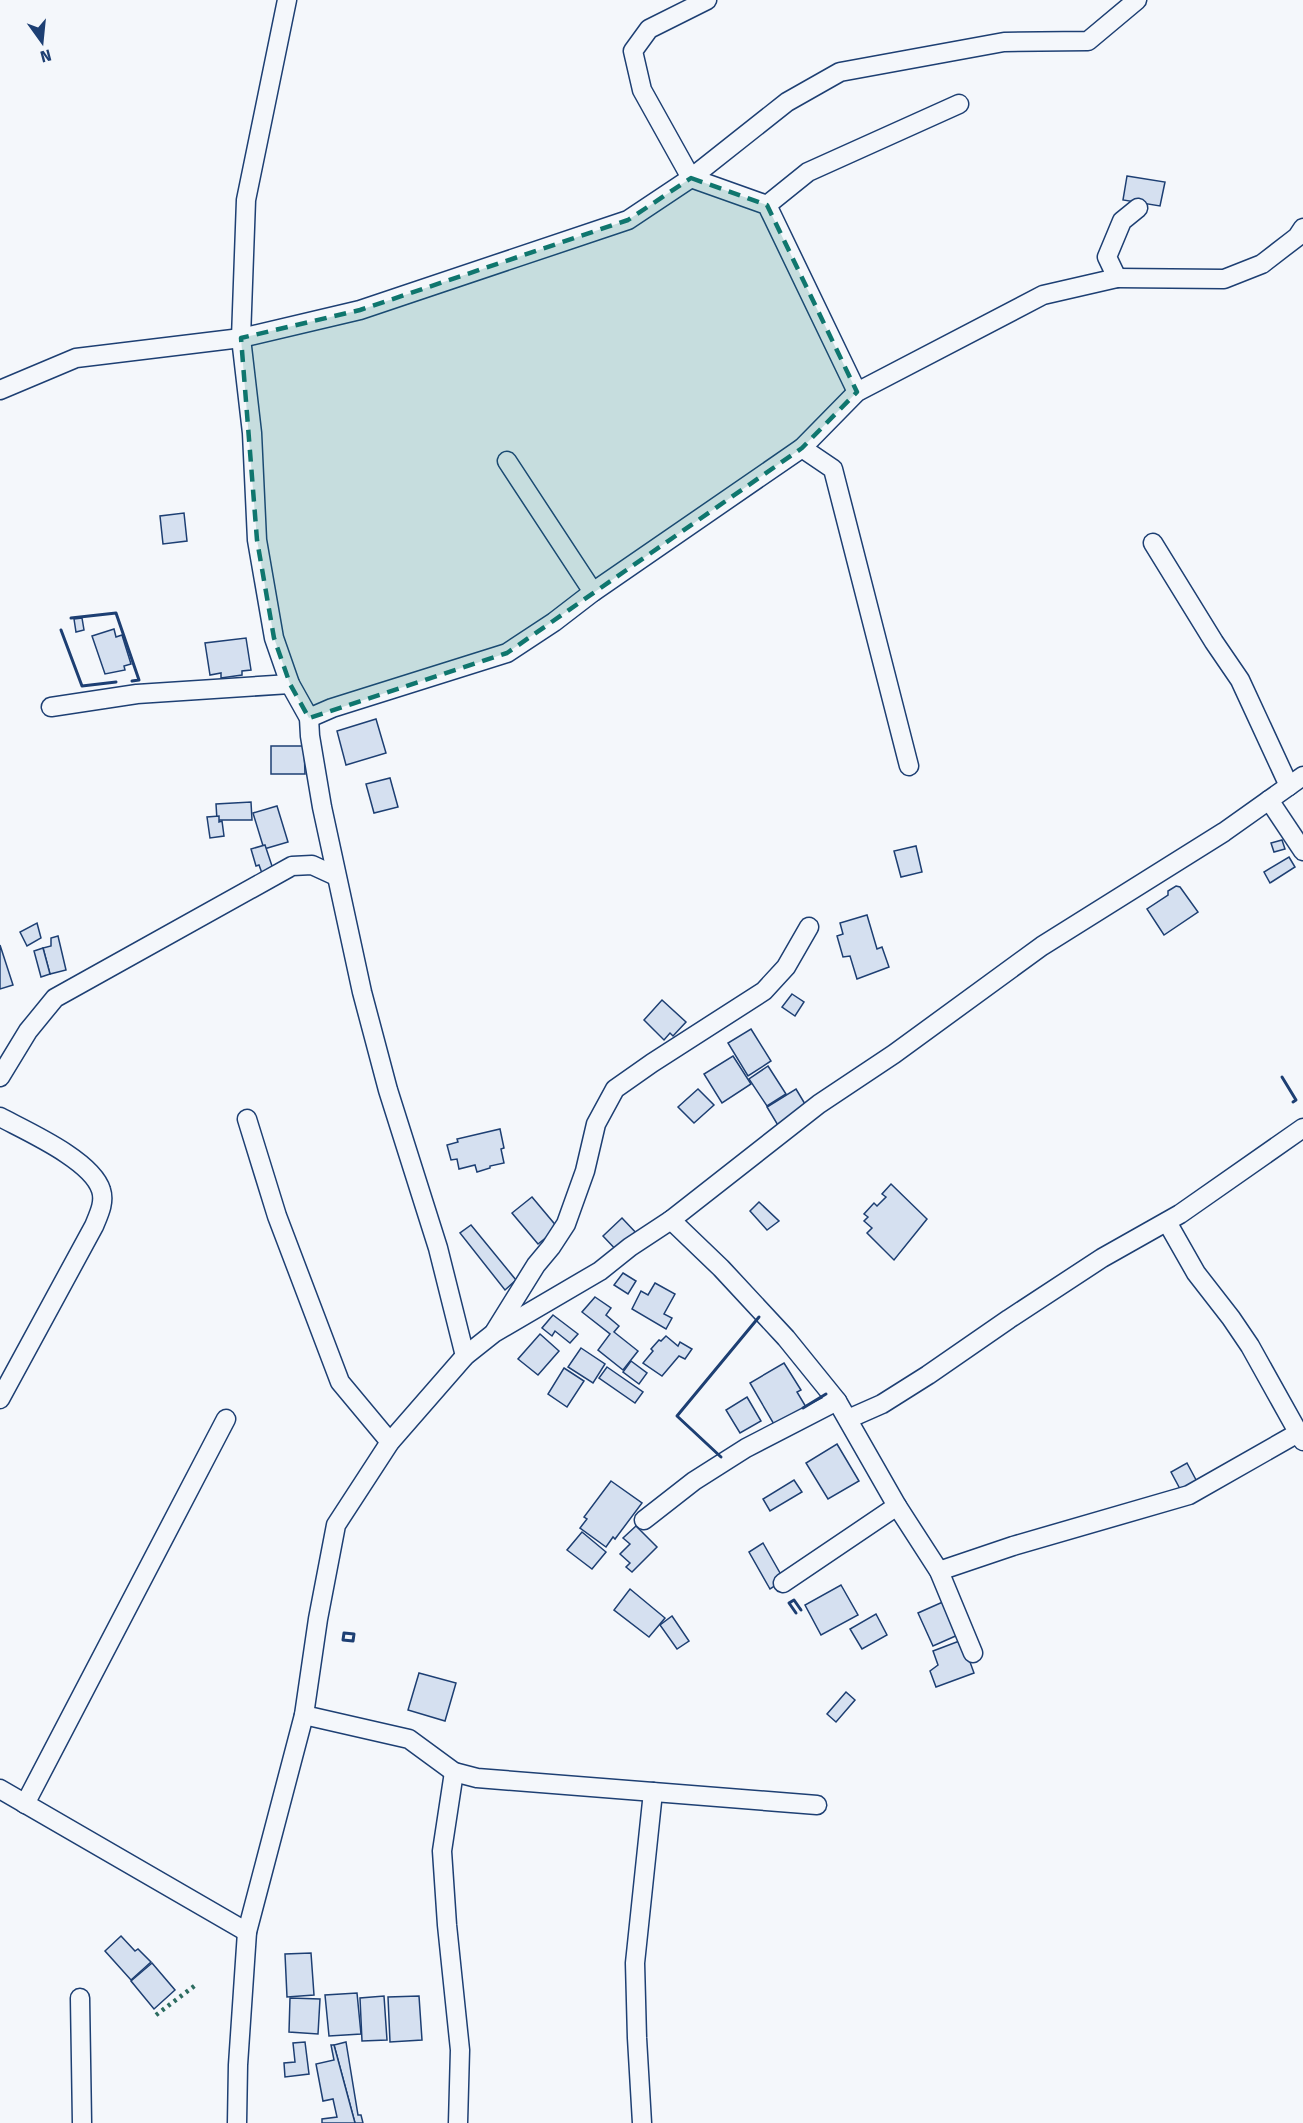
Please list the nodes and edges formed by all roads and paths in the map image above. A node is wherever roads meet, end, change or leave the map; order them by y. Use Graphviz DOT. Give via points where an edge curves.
graph roads {
  1 [pos="287,0"];
  2 [pos="707,0"];
  3 [pos="1137,0"];
  4 [pos="959,104"];
  5 [pos="691,178"];
  6 [pos="767,205"];
  7 [pos="1138,208"];
  8 [pos="1303,228"];
  9 [pos="1117,278"];
  10 [pos="241,338"];
  11 [pos="0,390"];
  12 [pos="857,392"];
  13 [pos="802,448"];
  14 [pos="507,461"];
  15 [pos="1153,543"];
  16 [pos="592,592"];
  17 [pos="290,684"];
  18 [pos="51,707"];
  19 [pos="309,718"];
  20 [pos="909,766"];
  21 [pos="1296,781"];
  22 [pos="1269,801"];
  23 [pos="1303,850"];
  24 [pos="336,876"];
  25 [pos="809,927"];
  26 [pos="0,1077"];
  27 [pos="0,1117"];
  28 [pos="247,1119"];
  29 [pos="1303,1128"];
  30 [pos="671,1220"];
  31 [pos="1167,1222"];
  32 [pos="494,1333"];
  33 [pos="465,1356"];
  34 [pos="0,1399"];
  35 [pos="837,1401"];
  36 [pos="226,1419"];
  37 [pos="848,1419"];
  38 [pos="1301,1437"];
  39 [pos="390,1442"];
  40 [pos="897,1506"];
  41 [pos="644,1520"];
  42 [pos="939,1571"];
  43 [pos="783,1583"];
  44 [pos="973,1653"];
  45 [pos="304,1715"];
  46 [pos="454,1772"];
  47 [pos="0,1789"];
  48 [pos="653,1792"];
  49 [pos="25,1804"];
  50 [pos="817,1805"];
  51 [pos="247,1932"];
  52 [pos="80,1998"];
  53 [pos="82,2123"];
  54 [pos="237,2123"];
  55 [pos="458,2123"];
  56 [pos="642,2123"];
  1 -- 10 [label="street" via="246,200"];
  2 -- 5 [label="street" via="649,29 633,51 642,90"];
  3 -- 5 [label="street" via="1088,41 1004,42 840,72 787,102"];
  4 -- 6 [label="street" via="808,172"];
  5 -- 6 [label="street"];
  5 -- 10 [label="street" via="628,220 360,310"];
  6 -- 12 [label="street"];
  7 -- 9 [label="street" via="1122,221 1107,258"];
  8 -- 9 [label="street" via="1262,264 1224,279"];
  9 -- 12 [label="street" via="1043,295"];
  10 -- 11 [label="street" via="76,358"];
  10 -- 17 [label="street" via="252,434 257,540 274,638"];
  12 -- 13 [label="street"];
  13 -- 16 [label="street"];
  13 -- 20 [label="street" via="833,469"];
  14 -- 16 [label="street"];
  15 -- 21 [label="street" via="1240,680"];
  16 -- 19 [label="street" via="507,653"];
  17 -- 18 [label="street" via="137,694"];
  17 -- 19 [label="street"];
  19 -- 24 [label="street" via="309,736"];
  21 -- 22 [label="street"];
  22 -- 23 [label="street"];
  22 -- 30 [label="street" via="1042,946 819,1104"];
  24 -- 26 [label="street" via="312,865 292,866 55,998 28,1031"];
  24 -- 33 [label="street" via="388,1090 438,1248"];
  25 -- 32 [label="street" via="786,968 764,991 615,1089 596,1124 566,1224"];
  27 -- 34 [label="street" via="65,1153 91,1174 101,1190 102,1207"];
  28 -- 39 [label="street" via="277,1216 340,1382"];
  29 -- 31 [label="street"];
  30 -- 32 [label="street" via="600,1271"];
  30 -- 35 [label="street" via="786,1338"];
  31 -- 37 [label="street" via="1102,1258 891,1398"];
  31 -- 38 [label="street" via="1196,1273 1250,1346"];
  32 -- 33 [label="street"];
  33 -- 39 [label="street"];
  35 -- 37 [label="street"];
  35 -- 41 [label="street" via="746,1448 694,1481"];
  36 -- 49 [label="street"];
  37 -- 40 [label="street"];
  38 -- 42 [label="street" via="1189,1495"];
  39 -- 45 [label="street" via="336,1525"];
  40 -- 42 [label="street"];
  40 -- 43 [label="street"];
  42 -- 44 [label="street"];
  45 -- 46 [label="street" via="409,1739"];
  45 -- 51 [label="street"];
  46 -- 48 [label="street" via="477,1778"];
  46 -- 55 [label="street" via="442,1851 460,2050"];
  47 -- 49 [label="street"];
  48 -- 50 [label="street"];
  48 -- 56 [label="street" via="635,1963"];
  49 -- 51 [label="street"];
  51 -- 54 [label="street"];
  52 -- 53 [label="street"];
}
